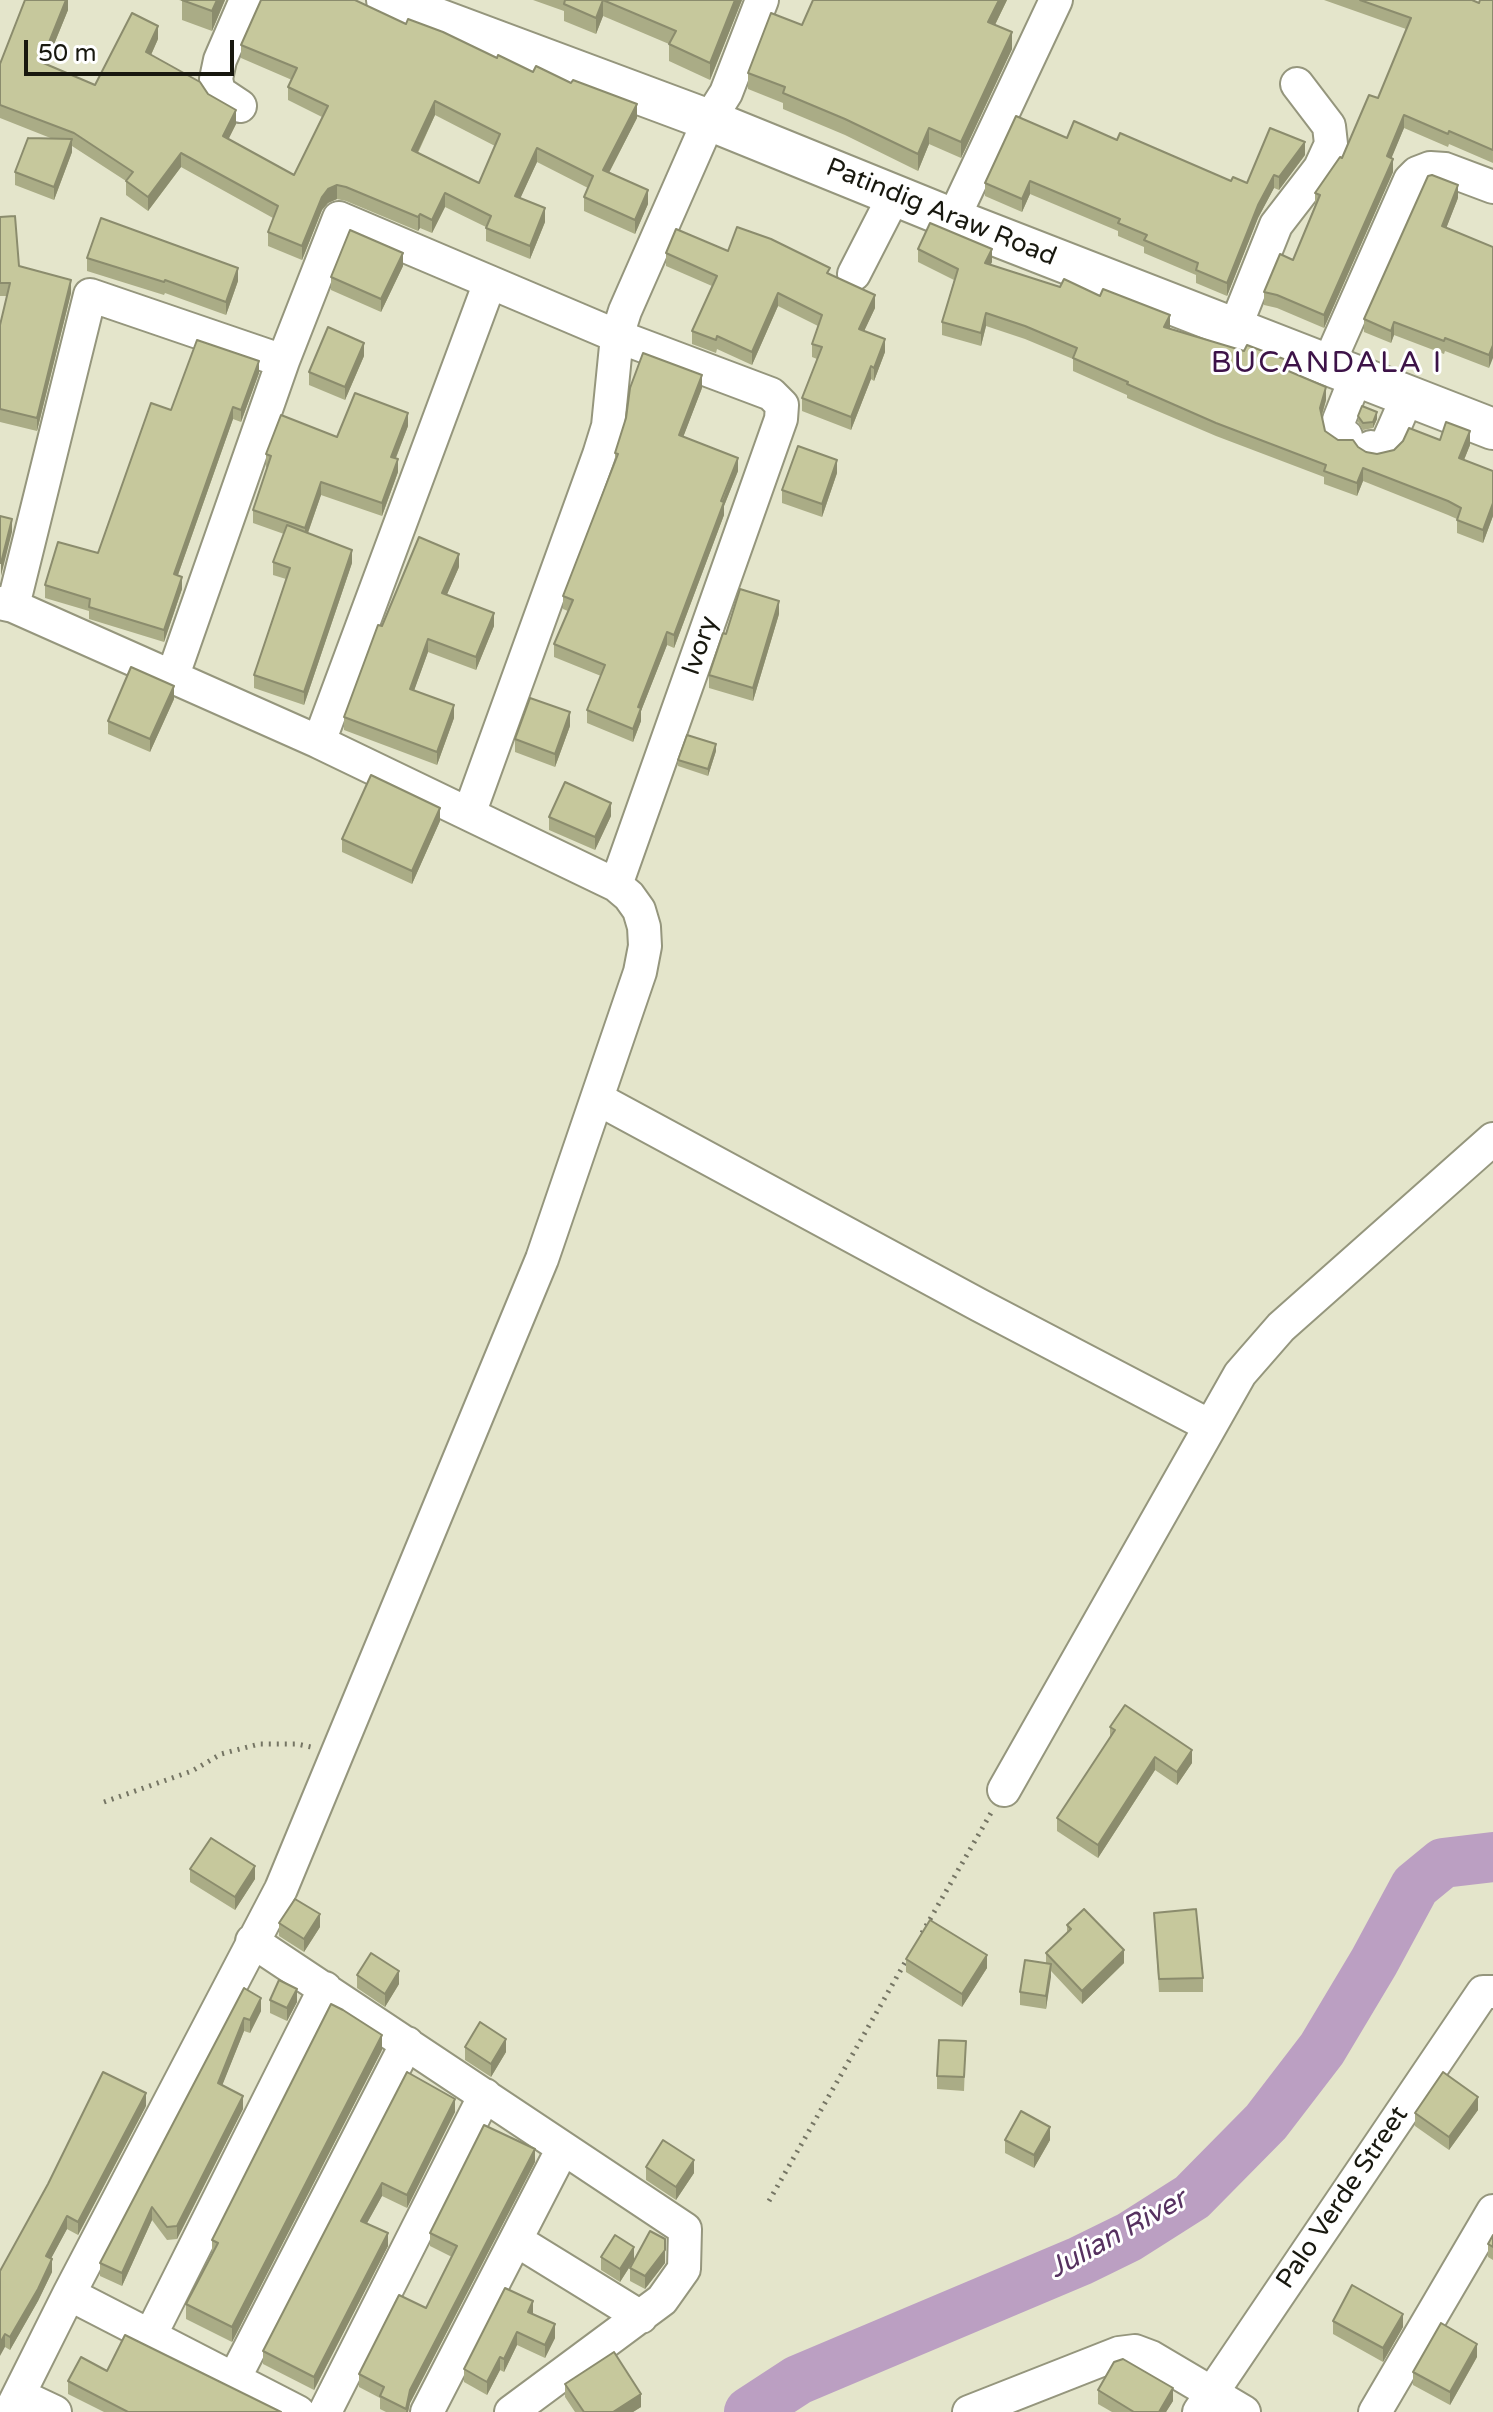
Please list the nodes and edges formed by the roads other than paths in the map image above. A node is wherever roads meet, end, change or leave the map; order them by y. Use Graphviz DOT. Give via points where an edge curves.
graph roads {
  1 [pos="246,0"];
  2 [pos="387,0"];
  3 [pos="762,0"];
  4 [pos="1056,0"];
  5 [pos="1297,84"];
  6 [pos="240,106"];
  7 [pos="709,120"];
  8 [pos="1493,187"];
  9 [pos="895,194"];
  10 [pos="953,219"];
  11 [pos="854,274"];
  12 [pos="490,282"];
  13 [pos="1234,330"];
  14 [pos="617,336"];
  15 [pos="283,361"];
  16 [pos="1342,371"];
  17 [pos="1407,398"];
  18 [pos="1493,429"];
  19 [pos="7,605"];
  20 [pos="172,678"];
  21 [pos="319,742"];
  22 [pos="469,814"];
  23 [pos="616,885"];
  24 [pos="598,1099"];
  25 [pos="1493,1139"];
  26 [pos="1210,1426"];
  27 [pos="1004,1790"];
  28 [pos="252,1941"];
  29 [pos="325,1988"];
  30 [pos="1493,1992"];
  31 [pos="407,2043"];
  32 [pos="485,2095"];
  33 [pos="563,2148"];
  34 [pos="1493,2211"];
  35 [pos="516,2240"];
  36 [pos="69,2294"];
  37 [pos="641,2317"];
  38 [pos="150,2336"];
  39 [pos="234,2379"];
  40 [pos="1205,2402"];
  41 [pos="15,2403"];
  42 [pos="55,2412"];
  43 [pos="298,2412"];
  44 [pos="325,2412"];
  45 [pos="427,2412"];
  46 [pos="511,2412"];
  47 [pos="969,2412"];
  48 [pos="1244,2412"];
  49 [pos="1375,2412"];
  1 -- 6 [label="street" via="216,79 219,92"];
  2 -- 7 [label="main road, Patindig Araw Road"];
  3 -- 7 [label="street" via="726,93"];
  4 -- 10 [label="street"];
  5 -- 13 [label="street" via="1329,126 1331,144 1320,168 1276,225"];
  7 -- 9 [label="main road, Patindig Araw Road"];
  7 -- 14 [label="street"];
  8 -- 16 [label="street" via="1445,169 1430,168 1410,180"];
  9 -- 10 [label="main road, Patindig Araw Road"];
  9 -- 11 [label="street"];
  10 -- 13 [label="main road, Patindig Araw Road"];
  12 -- 14 [label="street"];
  12 -- 15 [label="street" via="339,218"];
  12 -- 21 [label="street"];
  13 -- 16 [label="main road, Patindig Araw Road"];
  14 -- 22 [label="street" via="608,426"];
  14 -- 23 [label="street, Ivory" via="771,394 782,405"];
  15 -- 19 [label="street" via="90,295"];
  15 -- 20 [label="street"];
  16 -- 17 [label="main road, Patindig Araw Road"];
  16 -- 17 [label="street" via="1340,433 1359,442 1386,446"];
  17 -- 18 [label="main road, Patindig Araw Road"];
  19 -- 20 [label="street"];
  20 -- 21 [label="street"];
  21 -- 22 [label="street"];
  22 -- 23 [label="street"];
  23 -- 24 [label="street" via="639,910 645,946"];
  24 -- 26 [label="street"];
  24 -- 28 [label="street" via="542,1259 281,1889"];
  25 -- 26 [label="street" via="1281,1327 1240,1374"];
  26 -- 27 [label="street"];
  28 -- 29 [label="street"];
  28 -- 36 [label="street"];
  29 -- 31 [label="street"];
  29 -- 38 [label="street"];
  30 -- 40 [label="street, Palo Verde Street" via="1483,1992"];
  31 -- 32 [label="street"];
  31 -- 39 [label="street"];
  32 -- 33 [label="street"];
  32 -- 44 [label="street"];
  33 -- 35 [label="street"];
  33 -- 37 [label="street" via="685,2229 684,2269 662,2300"];
  34 -- 49 [label="street"];
  35 -- 37 [label="street"];
  35 -- 45 [label="street"];
  36 -- 38 [label="street"];
  36 -- 41 [label="street"];
  37 -- 46 [label="street"];
  38 -- 39 [label="street"];
  39 -- 43 [label="street"];
  40 -- 47 [label="street" via="1151,2357 1135,2351"];
  40 -- 48 [label="street"];
  41 -- 42 [label="street"];
}
